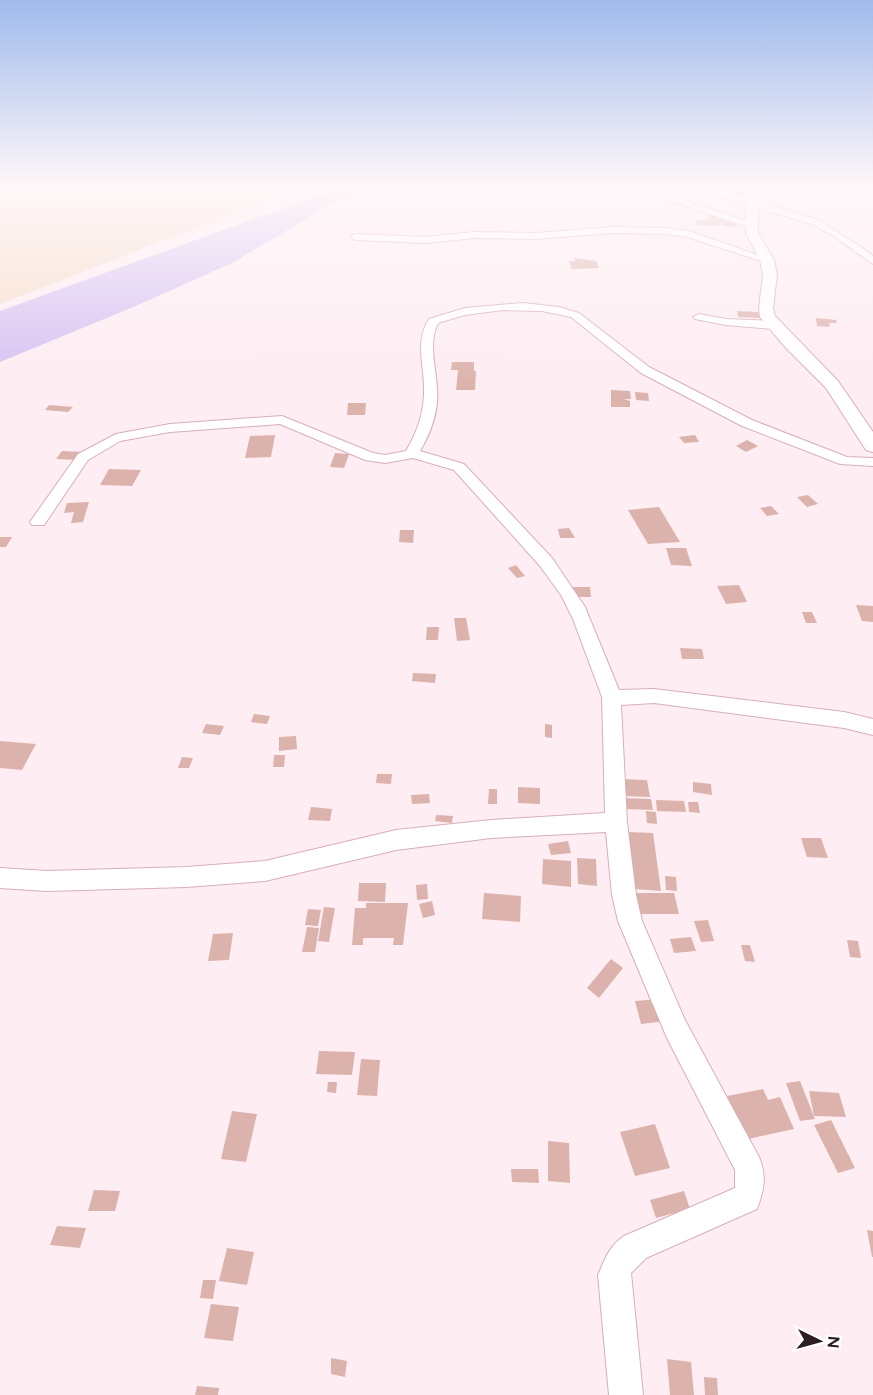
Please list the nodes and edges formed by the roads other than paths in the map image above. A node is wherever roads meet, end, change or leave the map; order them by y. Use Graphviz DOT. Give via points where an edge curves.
graph roads {
  1 [pos="744,252"];
  2 [pos="762,252"];
  3 [pos="767,260"];
  4 [pos="699,317"];
  5 [pos="773,325"];
  6 [pos="873,446"];
  7 [pos="411,454"];
  8 [pos="873,462"];
  9 [pos="38,522"];
  10 [pos="612,697"];
  11 [pos="873,727"];
  12 [pos="616,822"];
  13 [pos="0,878"];
  14 [pos="626,1395"];
  1 -- 3 [label="street"];
  2 -- 3 [label="main road"];
  3 -- 5 [label="main road" via="770,274 766,308"];
  4 -- 5 [label="street"];
  5 -- 6 [label="main road" via="832,385"];
  7 -- 8 [label="street" via="428,417 428,334 433,321 462,311 529,308 575,315 645,370 747,423 845,461"];
  7 -- 9 [label="street" via="385,459 370,457 280,420 170,428 116,438 83,457"];
  7 -- 10 [label="street" via="459,467 558,577 576,609"];
  10 -- 11 [label="street" via="654,696"];
  10 -- 12 [label="street"];
  12 -- 13 [label="street" via="491,829 396,840 265,872 58,881"];
  12 -- 14 [label="street" via="630,921 676,1029 749,1167 751,1178 746,1198 625,1252 618,1262 614,1275"];
}
